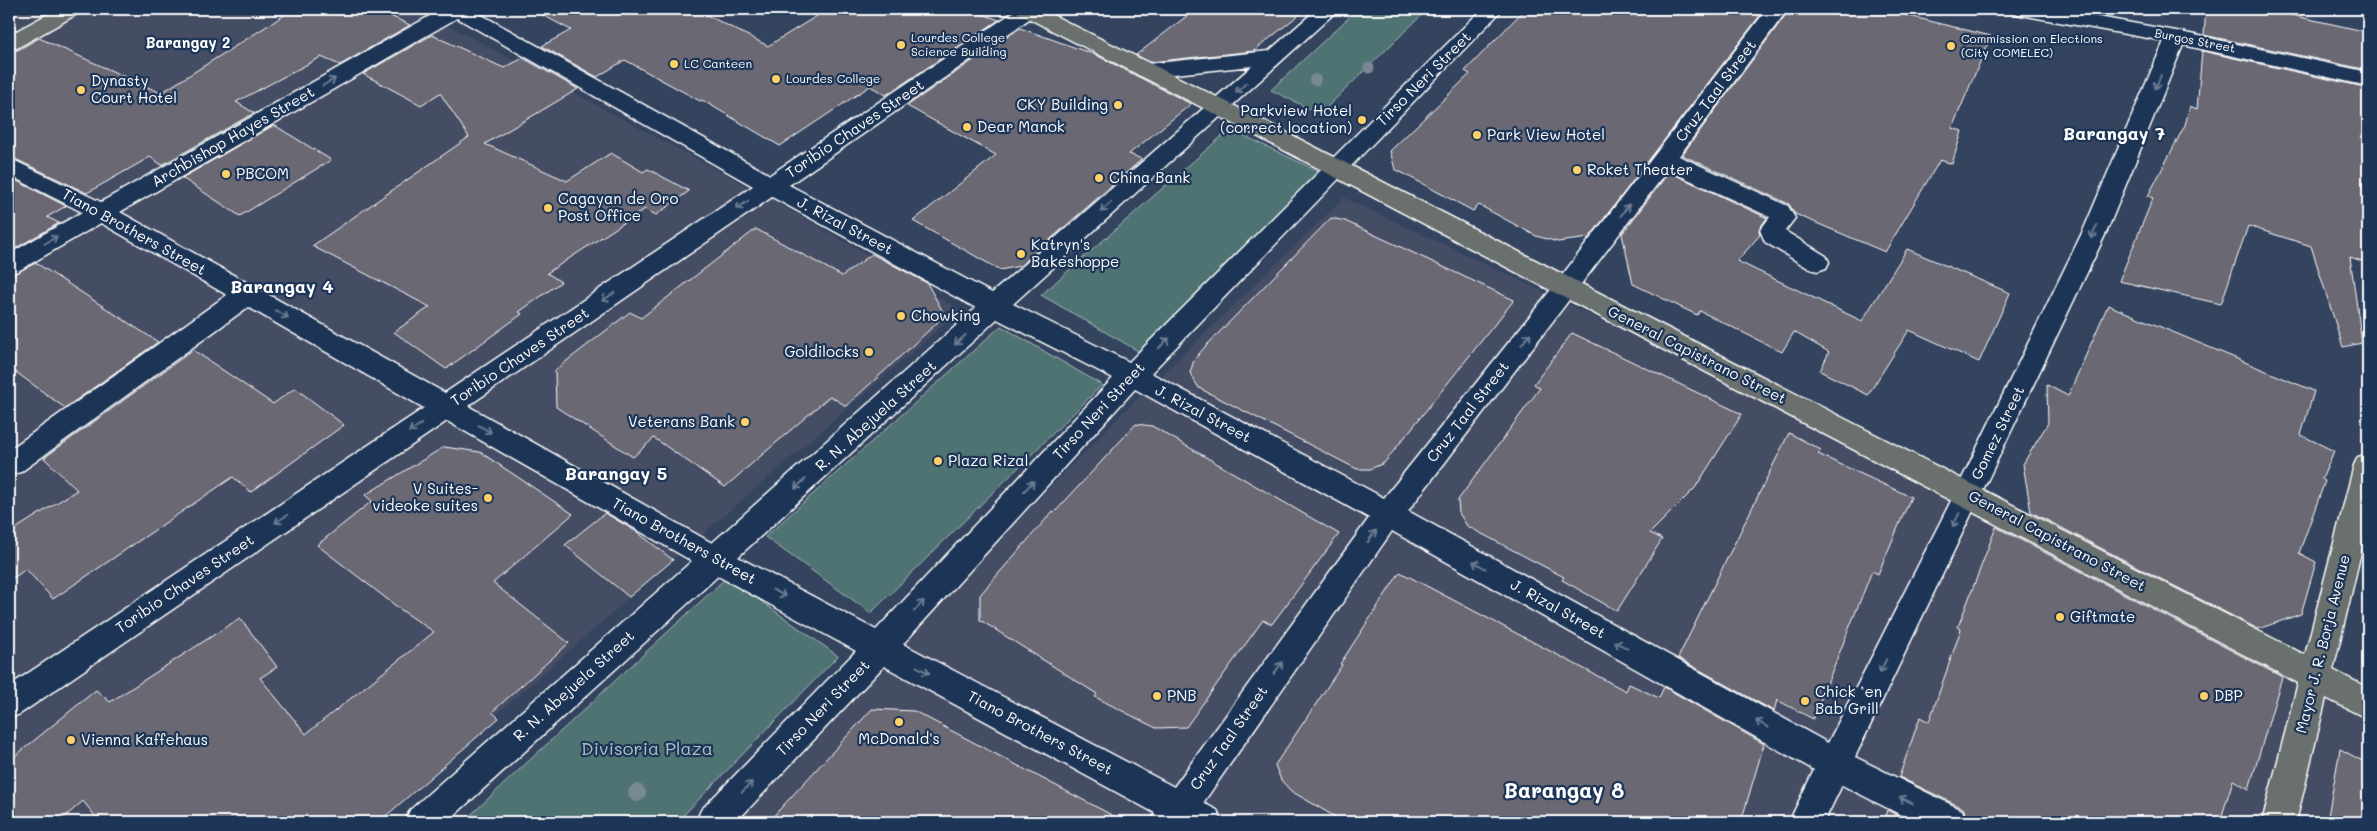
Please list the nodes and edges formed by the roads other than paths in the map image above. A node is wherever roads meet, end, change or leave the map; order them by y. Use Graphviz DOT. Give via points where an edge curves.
graph roads {
  1 [pos="72,9"];
  2 [pos="456,9"];
  3 [pos="1028,9"];
  4 [pos="1329,9"];
  5 [pos="1493,9"];
  6 [pos="1778,9"];
  7 [pos="2022,9"];
  8 [pos="2176,37"];
  9 [pos="9,43"];
  10 [pos="1275,57"];
  11 [pos="1146,70"];
  12 [pos="2368,79"];
  13 [pos="1219,107"];
  14 [pos="1665,158"];
  15 [pos="9,166"];
  16 [pos="1336,168"];
  17 [pos="771,186"];
  18 [pos="101,212"];
  19 [pos="1817,262"];
  20 [pos="9,265"];
  21 [pos="1566,288"];
  22 [pos="247,294"];
  23 [pos="994,306"];
  24 [pos="1132,375"];
  25 [pos="446,407"];
  26 [pos="11,464"];
  27 [pos="2368,465"];
  28 [pos="1968,495"];
  29 [pos="1388,514"];
  30 [pos="716,560"];
  31 [pos="880,647"];
  32 [pos="2314,676"];
  33 [pos="9,704"];
  34 [pos="2368,704"];
  35 [pos="1834,764"];
  36 [pos="1174,815"];
  37 [pos="422,822"];
  38 [pos="713,822"];
  39 [pos="1204,822"];
  40 [pos="1806,822"];
  41 [pos="1950,822"];
  42 [pos="2279,822"];
  1 -- 9 [label="main road"];
  2 -- 17 [label="street, J. Rizal Street"];
  18 -- 2 [label="street, Archbishop Hayes Street, one-way"];
  3 -- 11 [label="main road, General Capistrano Street"];
  3 -- 17 [label="street, Toribio Chaves Street"];
  4 -- 10 [label="street, R. N. Abejuela Street"];
  5 -- 16 [label="street, Tirso Neri Street"];
  6 -- 14 [label="street, Cruz Taal Street"];
  7 -- 8 [label="street, Burgos Street"];
  8 -- 12 [label="street, Burgos Street"];
  8 -- 28 [label="street, Gomez Street, one-way" via="2095,231"];
  10 -- 11 [label="street"];
  10 -- 13 [label="street, R. N. Abejuela Street, one-way"];
  11 -- 13 [label="main road, General Capistrano Street"];
  13 -- 16 [label="main road, General Capistrano Street"];
  13 -- 23 [label="street, R. N. Abejuela Street, one-way"];
  14 -- 19 [label="street" via="1779,212 1783,218 1772,230 1774,236"];
  21 -- 14 [label="street, Cruz Taal Street, one-way"];
  15 -- 18 [label="street, Tiano Brothers Street"];
  16 -- 21 [label="main road, General Capistrano Street"];
  24 -- 16 [label="street, Tirso Neri Street, one-way"];
  17 -- 23 [label="street, J. Rizal Street"];
  17 -- 25 [label="street, Toribio Chaves Street, one-way"];
  20 -- 18 [label="street, Archbishop Hayes Street, one-way"];
  18 -- 22 [label="street, Tiano Brothers Street"];
  21 -- 28 [label="main road, General Capistrano Street"];
  29 -- 21 [label="street, Cruz Taal Street, one-way"];
  22 -- 25 [label="street, Tiano Brothers Street, one-way"];
  22 -- 26 [label="street"];
  23 -- 24 [label="street, J. Rizal Street"];
  23 -- 30 [label="street, R. N. Abejuela Street, one-way"];
  24 -- 29 [label="street, J. Rizal Street"];
  31 -- 24 [label="street, Tirso Neri Street, one-way"];
  25 -- 30 [label="street, Tiano Brothers Street, one-way"];
  25 -- 33 [label="street, Toribio Chaves Street, one-way"];
  27 -- 32 [label="main road, Mayor J. R. Borja Avenue"];
  28 -- 32 [label="main road, General Capistrano Street"];
  28 -- 35 [label="street, Gomez Street, one-way"];
  35 -- 29 [label="street, J. Rizal Street, one-way"];
  36 -- 29 [label="street, Cruz Taal Street, one-way"];
  30 -- 31 [label="street, Tiano Brothers Street, one-way"];
  30 -- 37 [label="street, R. N. Abejuela Street"];
  31 -- 36 [label="street, Tiano Brothers Street, one-way"];
  38 -- 31 [label="street, Tirso Neri Street, one-way"];
  32 -- 34 [label="main road, General Capistrano Street"];
  32 -- 42 [label="main road, Mayor J. R. Borja Avenue"];
  35 -- 40 [label="street, Gomez Street"];
  41 -- 35 [label="street, J. Rizal Street, one-way"];
  36 -- 39 [label="street, Tiano Brothers Street"];
}
